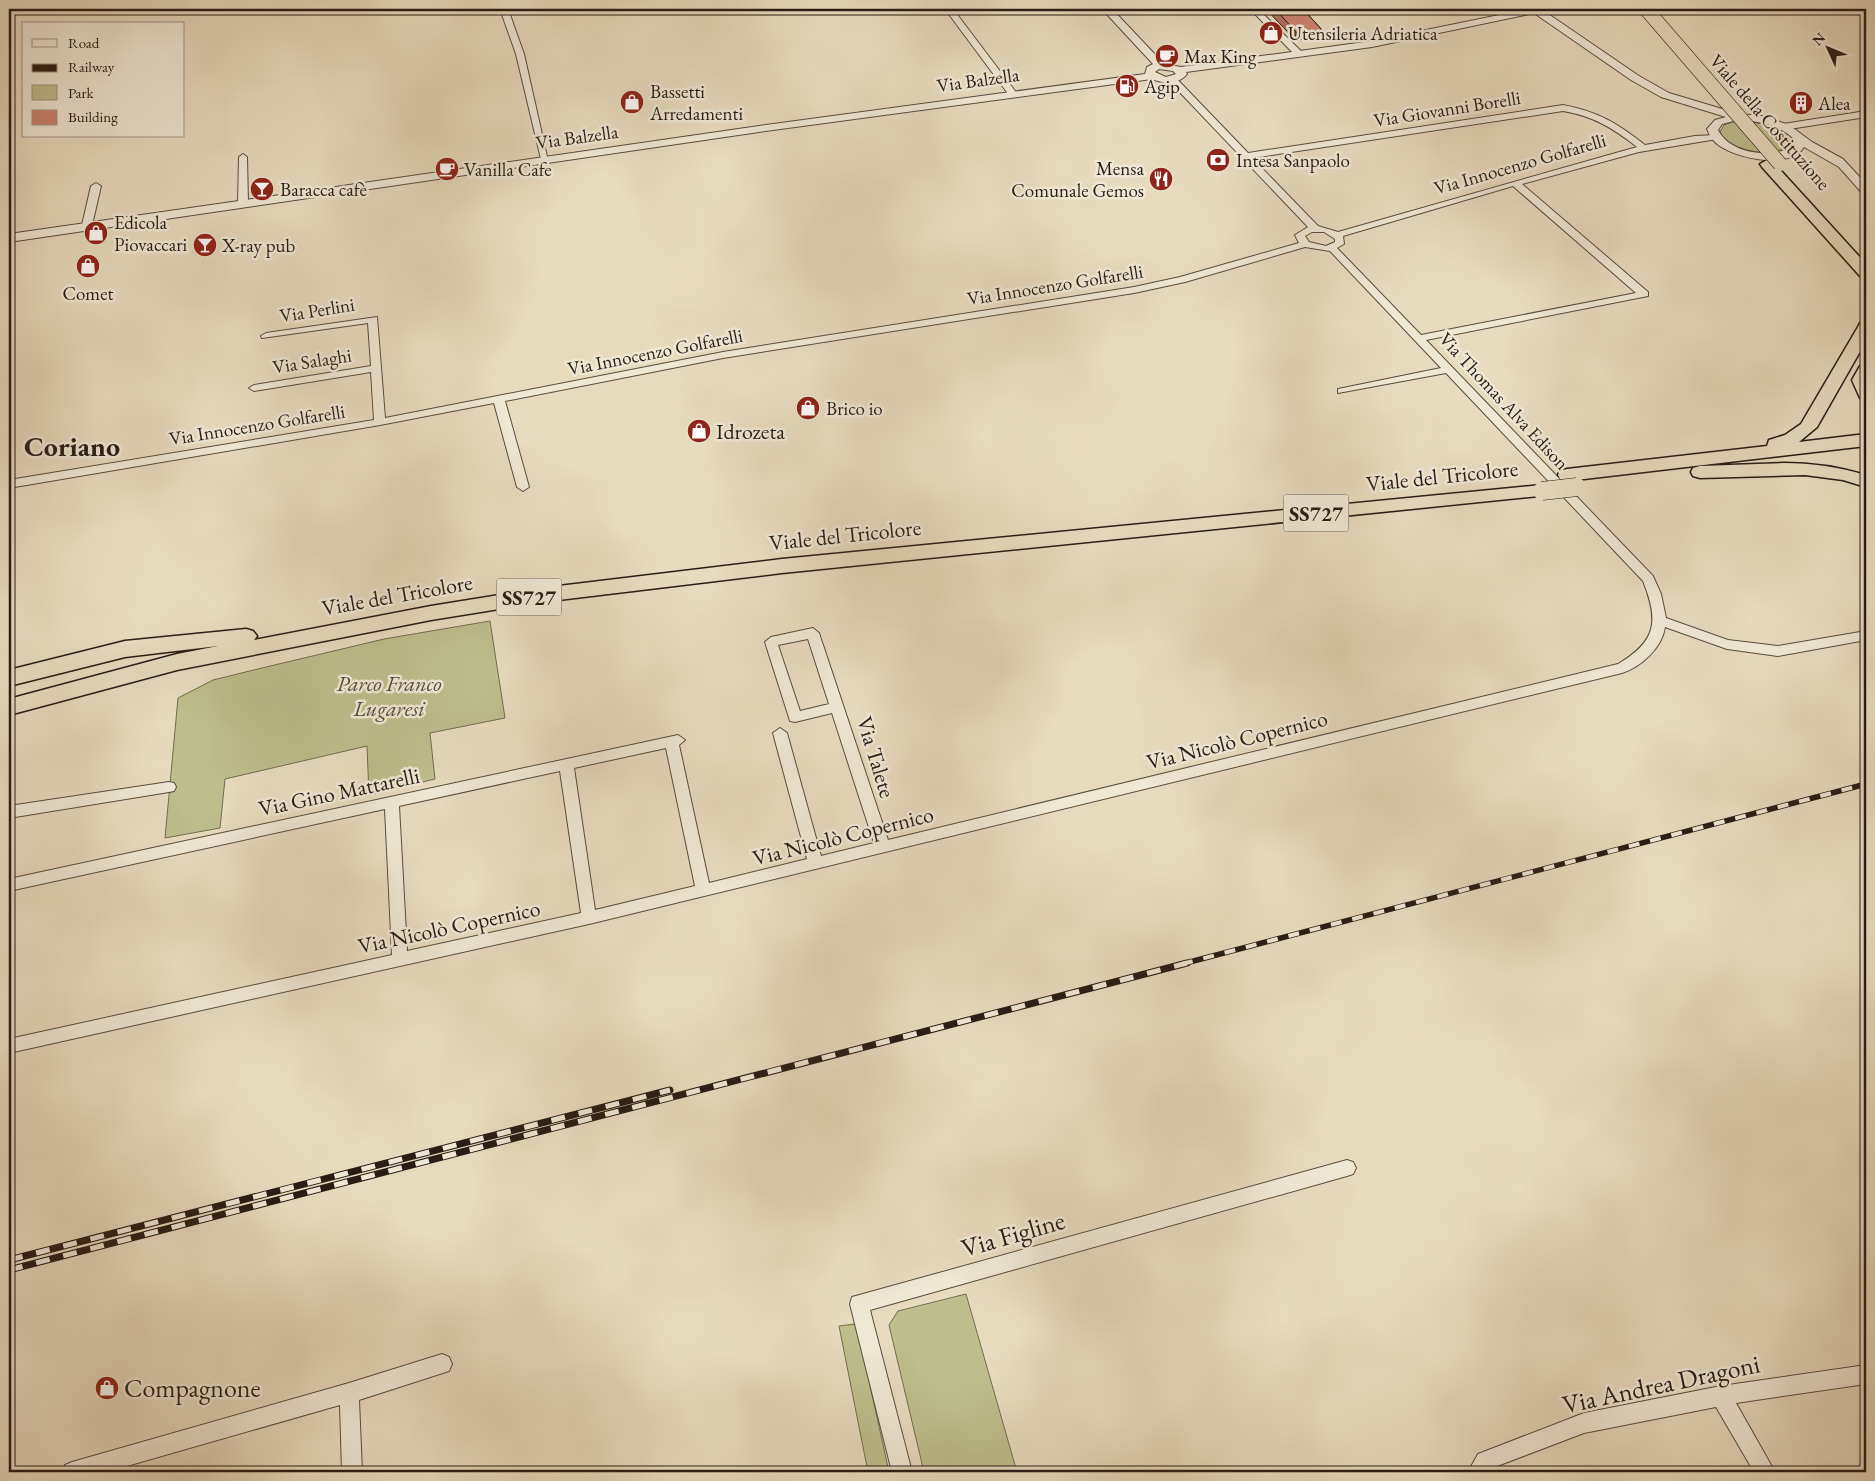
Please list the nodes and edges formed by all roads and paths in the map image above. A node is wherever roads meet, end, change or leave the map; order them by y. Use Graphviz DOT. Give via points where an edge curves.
graph roads {
  1 [pos="504,9"];
  2 [pos="729,9"];
  3 [pos="949,9"];
  4 [pos="1107,9"];
  5 [pos="1254,9"];
  6 [pos="1539,9"];
  7 [pos="1637,9"];
  8 [pos="1646,9"];
  9 [pos="699,12"];
  10 [pos="1299,54"];
  11 [pos="1161,66"];
  12 [pos="1180,70"];
  13 [pos="1151,76"];
  14 [pos="1173,80"];
  15 [pos="1012,93"];
  16 [pos="1692,105"];
  17 [pos="1866,114"];
  18 [pos="1738,117"];
  19 [pos="1783,127"];
  20 [pos="1713,132"];
  21 [pos="1798,137"];
  22 [pos="1643,148"];
  23 [pos="1246,156"];
  24 [pos="243,157"];
  25 [pos="545,159"];
  26 [pos="1778,161"];
  27 [pos="1854,177"];
  28 [pos="1515,183"];
  29 [pos="96,186"];
  30 [pos="1866,191"];
  31 [pos="243,203"];
  32 [pos="87,225"];
  33 [pos="1315,228"];
  34 [pos="1337,235"];
  35 [pos="9,238"];
  36 [pos="1306,244"];
  37 [pos="1332,248"];
  38 [pos="1849,256"];
  39 [pos="1866,260"];
  40 [pos="1866,273"];
  41 [pos="1866,281"];
  42 [pos="1866,327"];
  43 [pos="266,336"];
  44 [pos="1421,338"];
  45 [pos="376,368"];
  46 [pos="1450,369"];
  47 [pos="1866,370"];
  48 [pos="254,388"];
  49 [pos="1342,391"];
  50 [pos="1866,394"];
  51 [pos="499,400"];
  52 [pos="380,422"];
  53 [pos="1866,440"];
  54 [pos="1866,455"];
  55 [pos="1690,467"];
  56 [pos="1866,481"];
  57 [pos="9,484"];
  58 [pos="523,487"];
  59 [pos="1649,579"];
  60 [pos="1660,621"];
  61 [pos="1866,636"];
  62 [pos="242,643"];
  63 [pos="9,678"];
  64 [pos="9,695"];
  65 [pos="9,707"];
  66 [pos="838,707"];
  67 [pos="9,720"];
  68 [pos="780,733"];
  69 [pos="566,763"];
  70 [pos="169,787"];
  71 [pos="392,802"];
  72 [pos="9,812"];
  73 [pos="882,848"];
  74 [pos="816,864"];
  75 [pos="9,885"];
  76 [pos="703,891"];
  77 [pos="589,918"];
  78 [pos="400,959"];
  79 [pos="9,1046"];
  80 [pos="1347,1168"];
  81 [pos="442,1364"];
  82 [pos="1866,1374"];
  83 [pos="349,1393"];
  84 [pos="1721,1396"];
  85 [pos="80,1471"];
  86 [pos="352,1472"];
  87 [pos="902,1472"];
  88 [pos="1478,1472"];
  89 [pos="1765,1472"];
  1 -- 25 [label="street" via="520,54"];
  2 -- 9 [label="street"];
  3 -- 15 [label="street"];
  4 -- 11 [label="street"];
  5 -- 10 [label="street"];
  6 -- 10 [label="street" via="1372,44"];
  6 -- 16 [label="street" via="1635,78 1665,95"];
  7 -- 26 [label="highway, Viale della Costituzione"];
  8 -- 26 [label="highway, Viale della Costituzione, bridge"];
  10 -- 12 [label="street"];
  11 -- 12 [label="street"];
  11 -- 13 [label="street" via="1151,69"];
  12 -- 14 [label="street" via="1180,77"];
  13 -- 14 [label="street, Via Balzella"];
  13 -- 15 [label="street, Via Balzella"];
  14 -- 23 [label="street"];
  15 -- 25 [label="street, Via Balzella"];
  16 -- 18 [label="street"];
  16 -- 20 [label="street" via="1709,116"];
  17 -- 19 [label="street"];
  18 -- 19 [label="street"];
  18 -- 20 [label="street" via="1717,121"];
  19 -- 21 [label="street"];
  20 -- 22 [label="street, Via Innocenzo Golfarelli"];
  20 -- 26 [label="street" via="1729,148"];
  21 -- 26 [label="street" via="1799,148"];
  21 -- 27 [label="street" via="1847,167"];
  22 -- 23 [label="street, Via Giovanni Borelli" via="1605,118 1563,108"];
  22 -- 28 [label="street, Via Innocenzo Golfarelli"];
  23 -- 33 [label="street"];
  24 -- 31 [label="street"];
  25 -- 31 [label="street, Via Balzella"];
  26 -- 27 [label="street" via="1811,156 1829,161"];
  26 -- 38 [label="highway"];
  26 -- 39 [label="highway, Viale della Costituzione"];
  27 -- 30 [label="street"];
  28 -- 34 [label="street, Via Innocenzo Golfarelli"];
  28 -- 44 [label="street" via="1644,294"];
  29 -- 32 [label="street"];
  31 -- 32 [label="street, Via Balzella"];
  32 -- 35 [label="street, Via Balzella"];
  33 -- 34 [label="street"];
  33 -- 36 [label="street" via="1300,235"];
  34 -- 37 [label="street" via="1340,241"];
  36 -- 37 [label="street" via="1321,249"];
  36 -- 51 [label="street, Via Innocenzo Golfarelli" via="1182,280 1134,290 723,355"];
  37 -- 44 [label="street, Via Thomas Alva Edison"];
  38 -- 40 [label="highway"];
  38 -- 41 [label="highway"];
  42 -- 55 [label="highway" via="1814,419 1800,434 1780,444 1714,452"];
  43 -- 45 [label="street, Via Perlini" via="373,319"];
  44 -- 46 [label="street, Via Thomas Alva Edison"];
  45 -- 48 [label="street, Via Salaghi"];
  45 -- 52 [label="street"];
  46 -- 49 [label="street"];
  46 -- 59 [label="street, Via Thomas Alva Edison"];
  47 -- 50 [label="highway" via="1861,380"];
  51 -- 52 [label="street, Via Innocenzo Golfarelli"];
  51 -- 58 [label="street"];
  52 -- 57 [label="street, Via Innocenzo Golfarelli"];
  53 -- 55 [label="highway"];
  54 -- 55 [label="highway"];
  55 -- 56 [label="highway" via="1808,468"];
  55 -- 62 [label="highway, Viale del Tricolore / SS727, bridge" via="1088,530 542,595"];
  59 -- 60 [label="street, Via Nicolò Copernico" via="1659,602"];
  60 -- 61 [label="street" via="1727,644 1778,651"];
  60 -- 73 [label="street, Via Nicolò Copernico" via="1653,645 1639,659 1622,668"];
  62 -- 63 [label="highway" via="125,649"];
  62 -- 64 [label="highway, Viale del Tricolore / SS727"];
  62 -- 65 [label="highway, Viale del Tricolore / SS727"];
  62 -- 67 [label="highway" via="168,678"];
  66 -- 66 [label="street, Via Talete" via="795,716 771,642 813,634"];
  66 -- 73 [label="street, Via Talete"];
  68 -- 74 [label="street"];
  69 -- 71 [label="street, Via Gino Mattarelli"];
  69 -- 76 [label="street, Via Gino Mattarelli" via="675,741"];
  69 -- 77 [label="street"];
  70 -- 72 [label="street"];
  71 -- 75 [label="street, Via Gino Mattarelli"];
  71 -- 78 [label="street"];
  73 -- 74 [label="street, Via Nicolò Copernico"];
  74 -- 76 [label="street, Via Nicolò Copernico"];
  76 -- 77 [label="street, Via Nicolò Copernico"];
  77 -- 78 [label="street, Via Nicolò Copernico"];
  78 -- 79 [label="street, Via Nicolò Copernico"];
  80 -- 87 [label="street, Via Figline" via="859,1304"];
  81 -- 83 [label="street"];
  82 -- 84 [label="street, Via Andrea Dragoni"];
  83 -- 85 [label="street"];
  83 -- 86 [label="street"];
  84 -- 88 [label="street, Via Andrea Dragoni" via="1584,1422 1484,1461"];
  84 -- 89 [label="street"];
}
